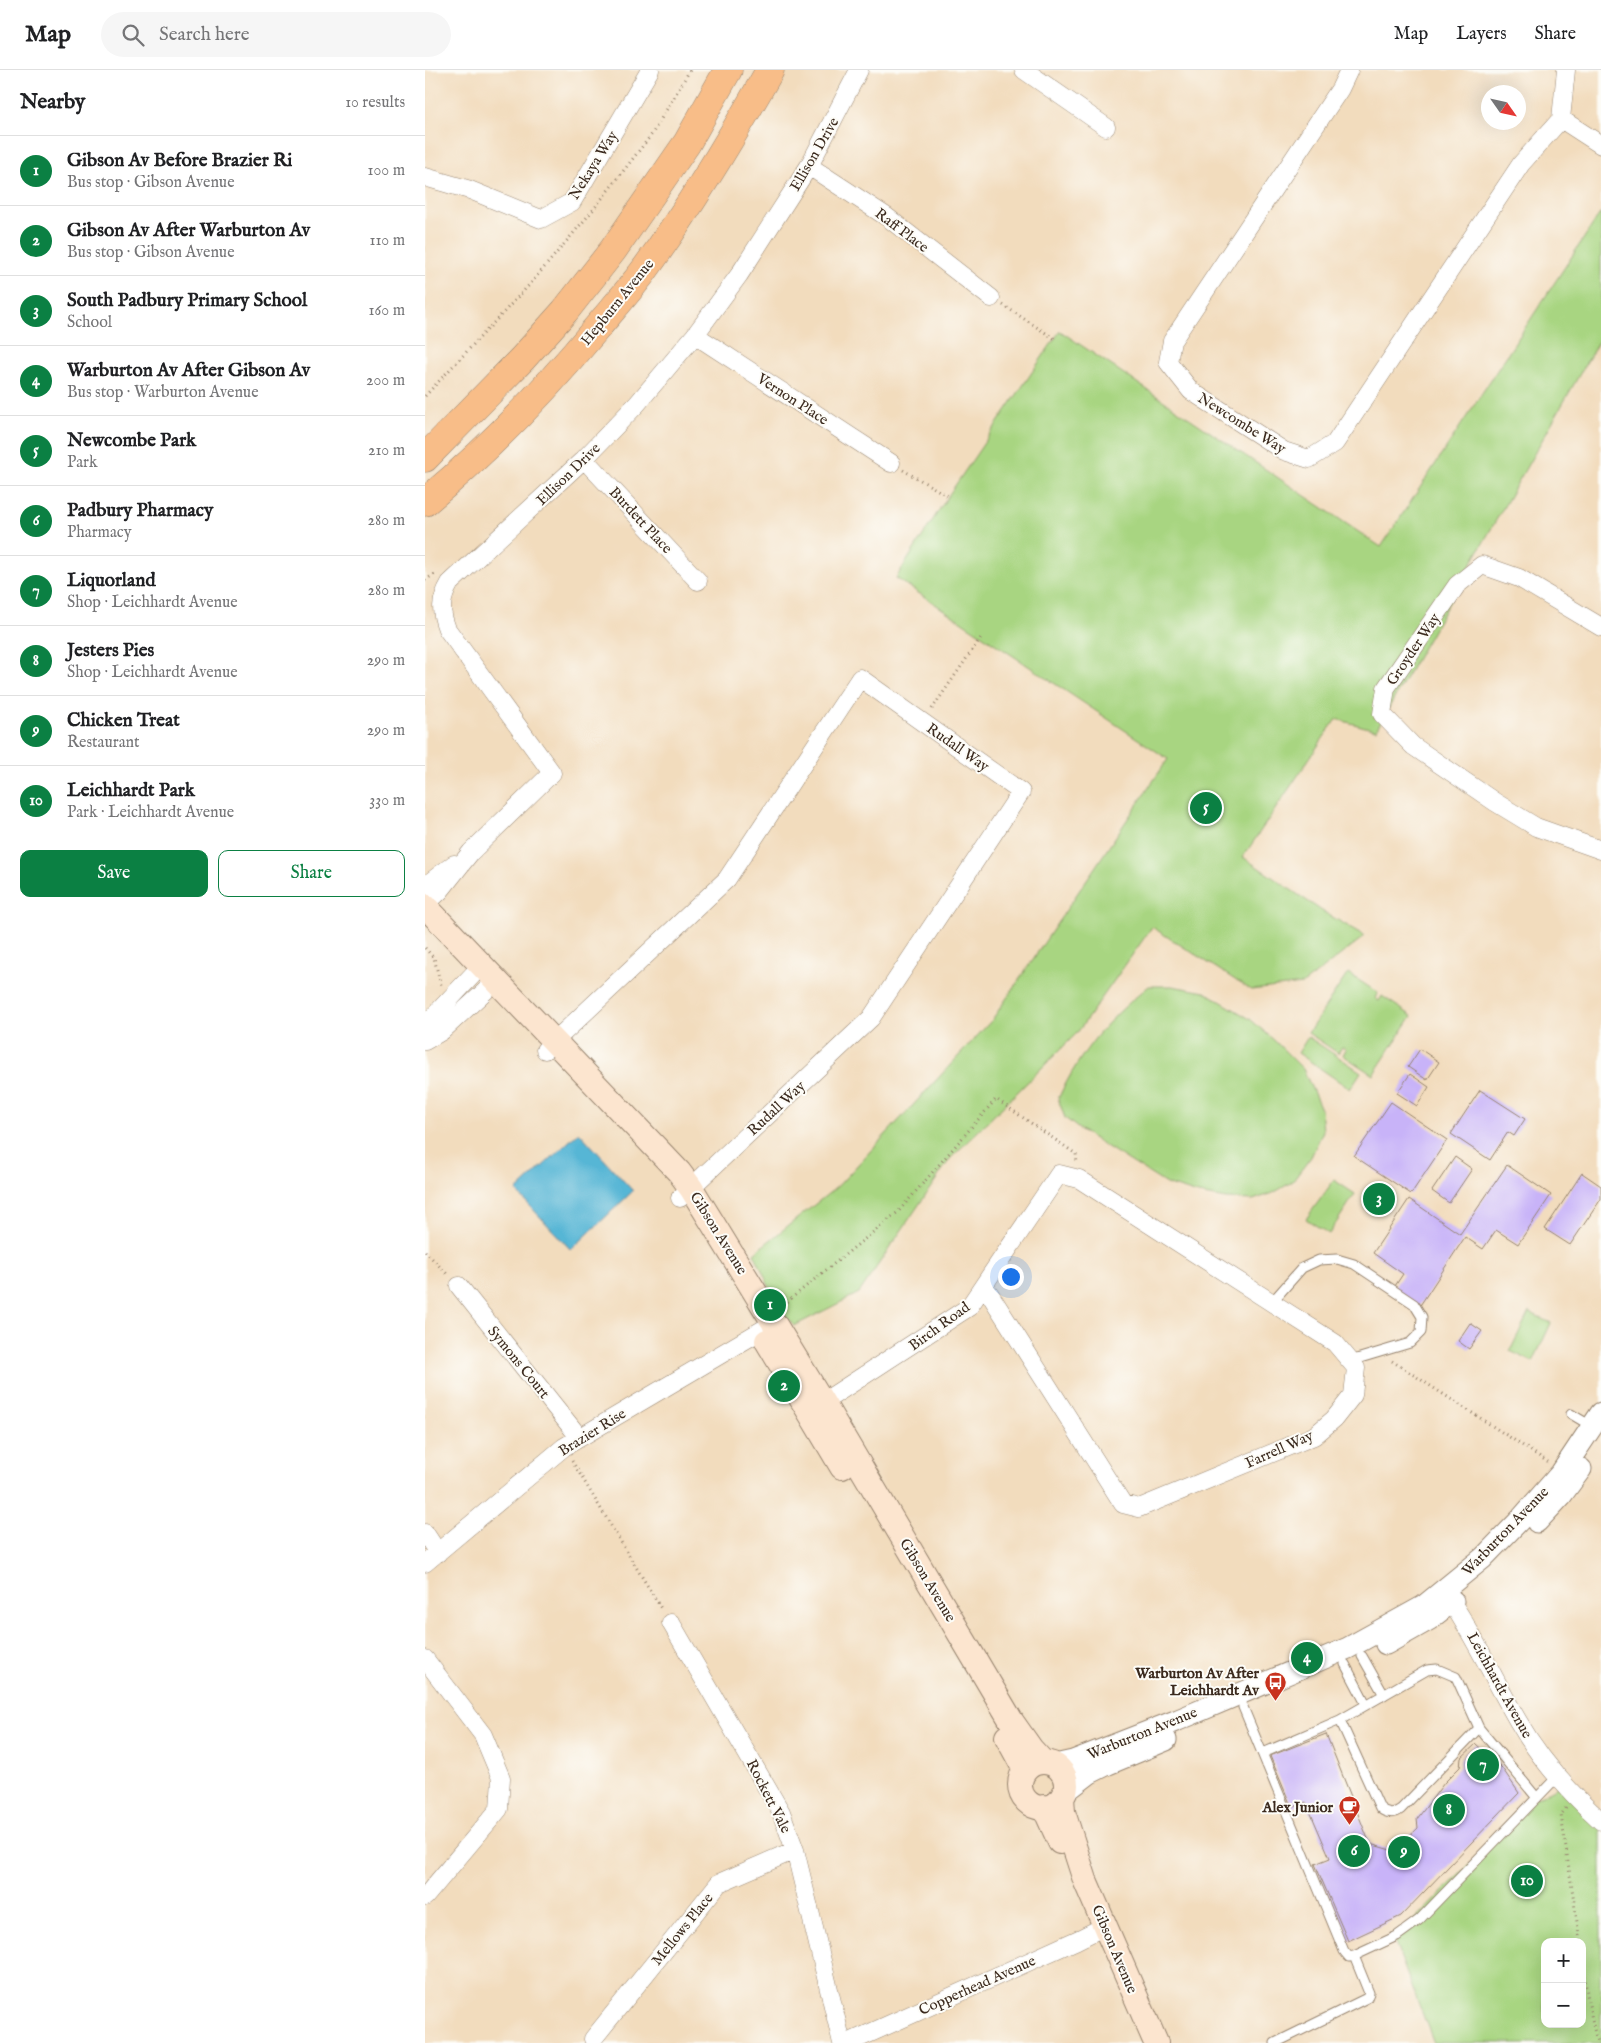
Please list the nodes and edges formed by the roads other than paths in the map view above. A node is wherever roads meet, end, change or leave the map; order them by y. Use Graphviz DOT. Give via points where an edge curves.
graph roads {
  1 [pos="650,70"];
  2 [pos="728,70"];
  3 [pos="770,70"];
  4 [pos="859,70"];
  5 [pos="1024,70"];
  6 [pos="1349,70"];
  7 [pos="1566,70"];
  8 [pos="1561,119"];
  9 [pos="1106,127"];
  10 [pos="1601,145"];
  11 [pos="809,166"];
  12 [pos="425,177"];
  13 [pos="991,298"];
  14 [pos="695,335"];
  15 [pos="425,458"];
  16 [pos="584,459"];
  17 [pos="891,463"];
  18 [pos="425,502"];
  19 [pos="698,581"];
  20 [pos="1601,627"];
  21 [pos="1601,850"];
  22 [pos="471,852"];
  23 [pos="425,886"];
  24 [pos="425,906"];
  25 [pos="425,930"];
  26 [pos="483,979"];
  27 [pos="425,1028"];
  28 [pos="425,1041"];
  29 [pos="549,1046"];
  30 [pos="685,1193"];
  31 [pos="984,1285"];
  32 [pos="459,1286"];
  33 [pos="1272,1302"];
  34 [pos="771,1321"];
  35 [pos="1350,1361"];
  36 [pos="816,1408"];
  37 [pos="1571,1414"];
  38 [pos="1598,1427"];
  39 [pos="579,1437"];
  40 [pos="425,1533"];
  41 [pos="431,1558"];
  42 [pos="1448,1596"];
  43 [pos="671,1623"];
  44 [pos="425,1659"];
  45 [pos="1354,1660"];
  46 [pos="1383,1695"];
  47 [pos="1366,1704"];
  48 [pos="1243,1707"];
  49 [pos="1340,1720"];
  50 [pos="1479,1728"];
  51 [pos="1263,1753"];
  52 [pos="1041,1766"];
  53 [pos="1558,1776"];
  54 [pos="1537,1798"];
  55 [pos="1057,1799"];
  56 [pos="1601,1821"];
  57 [pos="795,1850"];
  58 [pos="425,1897"];
  59 [pos="1100,1929"];
  60 [pos="1354,1956"];
  61 [pos="593,2040"];
  62 [pos="842,2043"];
  63 [pos="848,2043"];
  64 [pos="1141,2043"];
  65 [pos="1156,2043"];
  66 [pos="1275,2043"];
  1 -- 12 [label="street, Nekaya Way" via="572,202 541,219 470,190"];
  2 -- 15 [label="main road" via="687,143 613,250 523,358"];
  3 -- 18 [label="main road, Hepburn Avenue" via="685,211 642,273 513,424"];
  4 -- 11 [label="street, Ellison Drive"];
  5 -- 9 [label="street"];
  6 -- 8 [label="street, Newcombe Way" via="1172,341 1168,362 1191,391 1284,452 1309,458 1335,443 1521,164"];
  7 -- 8 [label="street"];
  8 -- 10 [label="street"];
  11 -- 13 [label="street, Raff Place" via="887,217"];
  11 -- 14 [label="street, Ellison Drive" via="739,275"];
  14 -- 16 [label="street, Ellison Drive" via="637,404"];
  14 -- 17 [label="street, Vernon Place"];
  16 -- 19 [label="street, Burdett Place"];
  16 -- 22 [label="street, Ellison Drive" via="450,583 442,599 441,608 447,628 552,773"];
  20 -- 21 [label="street, Groyder Way" via="1519,578 1482,565 1457,585 1386,688 1382,714 1413,746 1495,802 1537,827"];
  22 -- 23 [label="street, Ellison Drive"];
  22 -- 24 [label="street, Ellison Drive"];
  24 -- 26 [label="main road, Gibson Avenue"];
  25 -- 26 [label="main road, Gibson Avenue"];
  26 -- 27 [label="street" via="452,996"];
  26 -- 28 [label="street" via="442,1032"];
  26 -- 29 [label="main road, Gibson Avenue"];
  29 -- 30 [label="main road, Gibson Avenue" via="668,1182"];
  29 -- 30 [label="street, Rudall Way" via="727,879 860,678 1021,792 871,1018"];
  30 -- 34 [label="main road, Gibson Avenue"];
  31 -- 33 [label="street, Birch Road" via="1059,1174 1079,1179"];
  31 -- 35 [label="street, Farrell Way" via="1123,1504 1139,1508 1313,1436 1334,1419 1353,1395 1356,1368"];
  31 -- 36 [label="street, Birch Road" via="969,1307"];
  32 -- 39 [label="street, Symons Court"];
  33 -- 35 [label="street" via="1335,1343"];
  33 -- 35 [label="lane" via="1302,1268 1319,1260 1337,1258 1353,1264 1414,1304 1422,1317 1421,1332 1410,1343"];
  34 -- 36 [label="main road, Gibson Avenue"];
  34 -- 39 [label="street, Brazier Rise"];
  36 -- 52 [label="main road, Gibson Avenue" via="959,1661 1011,1742"];
  37 -- 38 [label="lane"];
  38 -- 42 [label="street, Warburton Avenue" via="1518,1522"];
  38 -- 42 [label="street, Warburton Avenue" via="1561,1496 1485,1575"];
  39 -- 41 [label="street, Brazier Rise"];
  40 -- 41 [label="street"];
  42 -- 45 [label="street, Warburton Avenue" via="1430,1619"];
  42 -- 52 [label="street, Warburton Avenue" via="1347,1648 1178,1720 1073,1761"];
  42 -- 53 [label="street, Leichhardt Avenue" via="1465,1621 1518,1722"];
  43 -- 57 [label="street, Rockett Vale" via="781,1812"];
  44 -- 58 [label="street" via="483,1736 501,1778 499,1809"];
  45 -- 46 [label="lane"];
  45 -- 47 [label="lane"];
  45 -- 48 [label="street, Warburton Avenue"];
  46 -- 47 [label="lane"];
  46 -- 50 [label="lane" via="1427,1670 1444,1672 1458,1680"];
  47 -- 49 [label="lane"];
  48 -- 51 [label="lane"];
  48 -- 55 [label="street, Warburton Avenue" via="1108,1764 1090,1773"];
  49 -- 50 [label="lane" via="1380,1808 1387,1812 1397,1812"];
  49 -- 51 [label="lane"];
  50 -- 54 [label="lane"];
  51 -- 60 [label="lane" via="1344,1951 1349,1957"];
  52 -- 55 [label="main road" via="1063,1774 1065,1781"];
  52 -- 55 [label="main road" via="1020,1784 1021,1792 1030,1803"];
  53 -- 54 [label="lane"];
  53 -- 56 [label="street, Leichhardt Avenue"];
  54 -- 60 [label="lane" via="1419,1920 1397,1936"];
  55 -- 59 [label="main road, Gibson Avenue" via="1057,1832"];
  57 -- 61 [label="street, Mellows Place" via="719,1883"];
  57 -- 62 [label="street, Rockett Vale"];
  59 -- 63 [label="street, Copperhead Avenue"];
  59 -- 64 [label="main road, Gibson Avenue"];
  59 -- 65 [label="main road, Gibson Avenue"];
  60 -- 66 [label="lane" via="1369,1992 1367,1998"];
}
